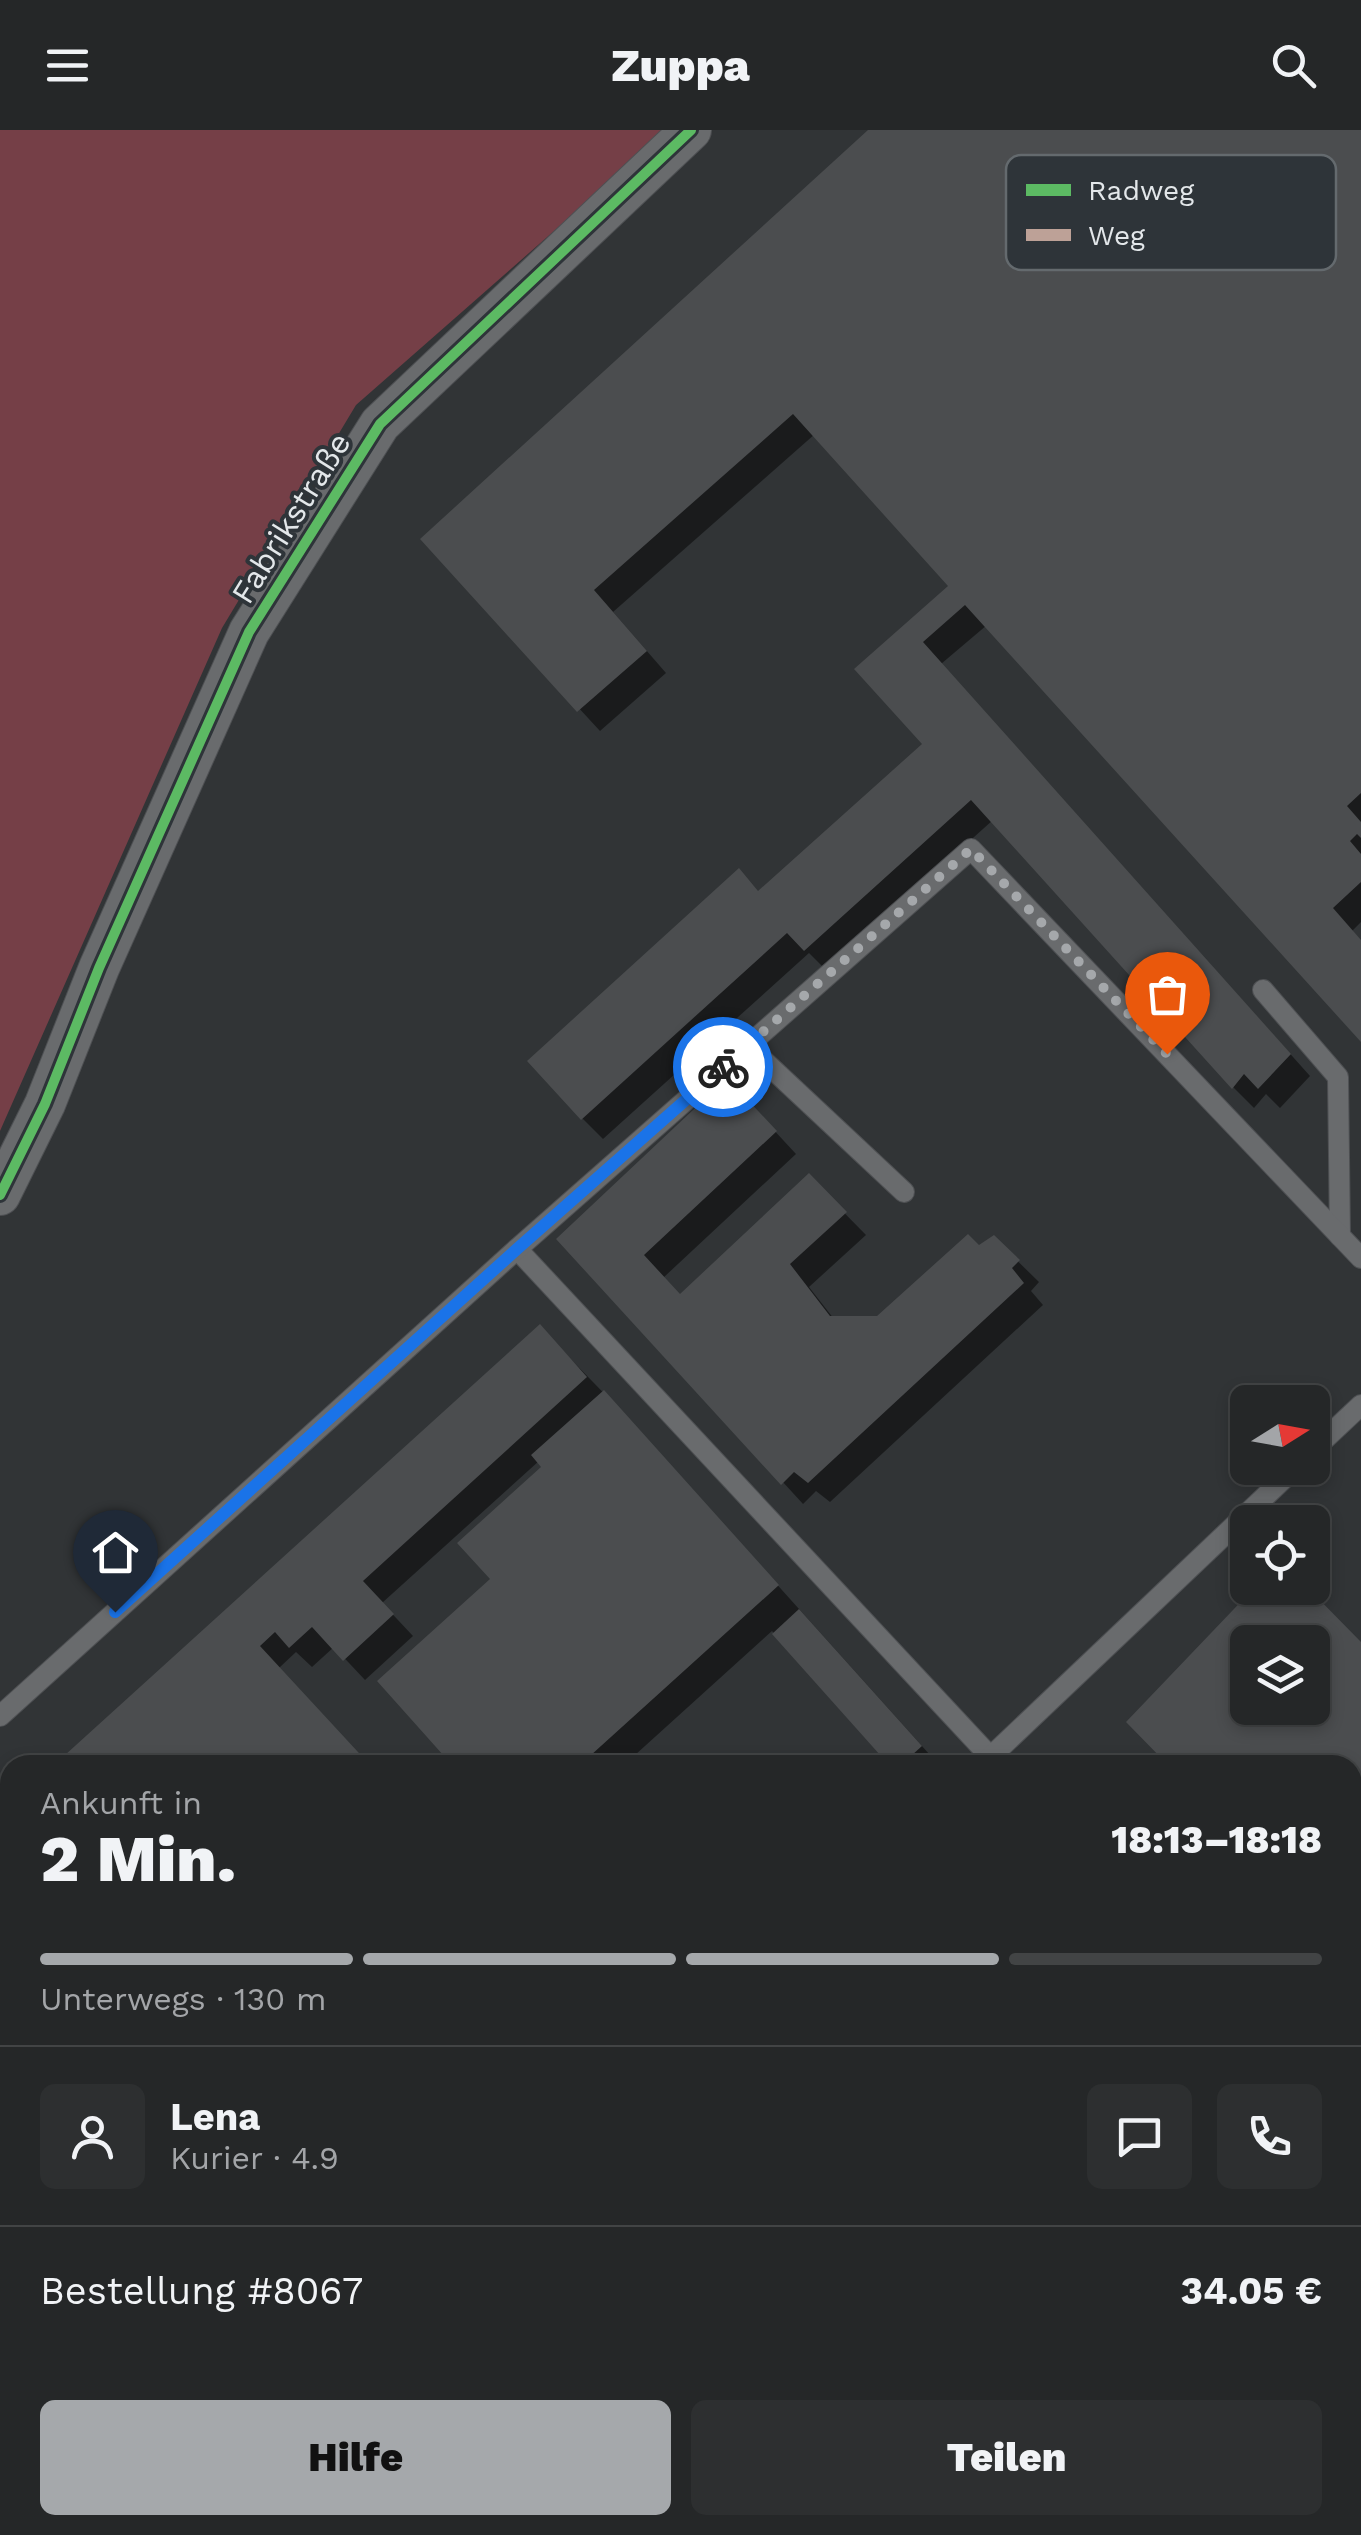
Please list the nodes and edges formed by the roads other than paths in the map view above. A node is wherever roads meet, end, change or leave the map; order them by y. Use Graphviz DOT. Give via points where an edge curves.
graph roads {
  1 [pos="691,130"];
  2 [pos="1263,990"];
  3 [pos="748,1046"];
  4 [pos="904,1192"];
  5 [pos="0,1195"];
  6 [pos="1340,1236"];
  7 [pos="517,1249"];
  8 [pos="1361,1258"];
  9 [pos="1361,1405"];
  10 [pos="1330,1434"];
  11 [pos="1278,1485"];
  12 [pos="0,1716"];
  13 [pos="984,1755"];
  14 [pos="997,1755"];
  1 -- 5 [label="street, Fabrikstraße" via="380,424 249,632"];
  2 -- 6 [label="lane" via="1338,1077"];
  3 -- 4 [label="lane"];
  3 -- 6 [label="lane" via="971,849"];
  3 -- 7 [label="lane"];
  6 -- 8 [label="lane"];
  7 -- 12 [label="lane"];
  7 -- 13 [label="lane"];
  9 -- 10 [label="lane"];
  11 -- 14 [label="lane"];
}
